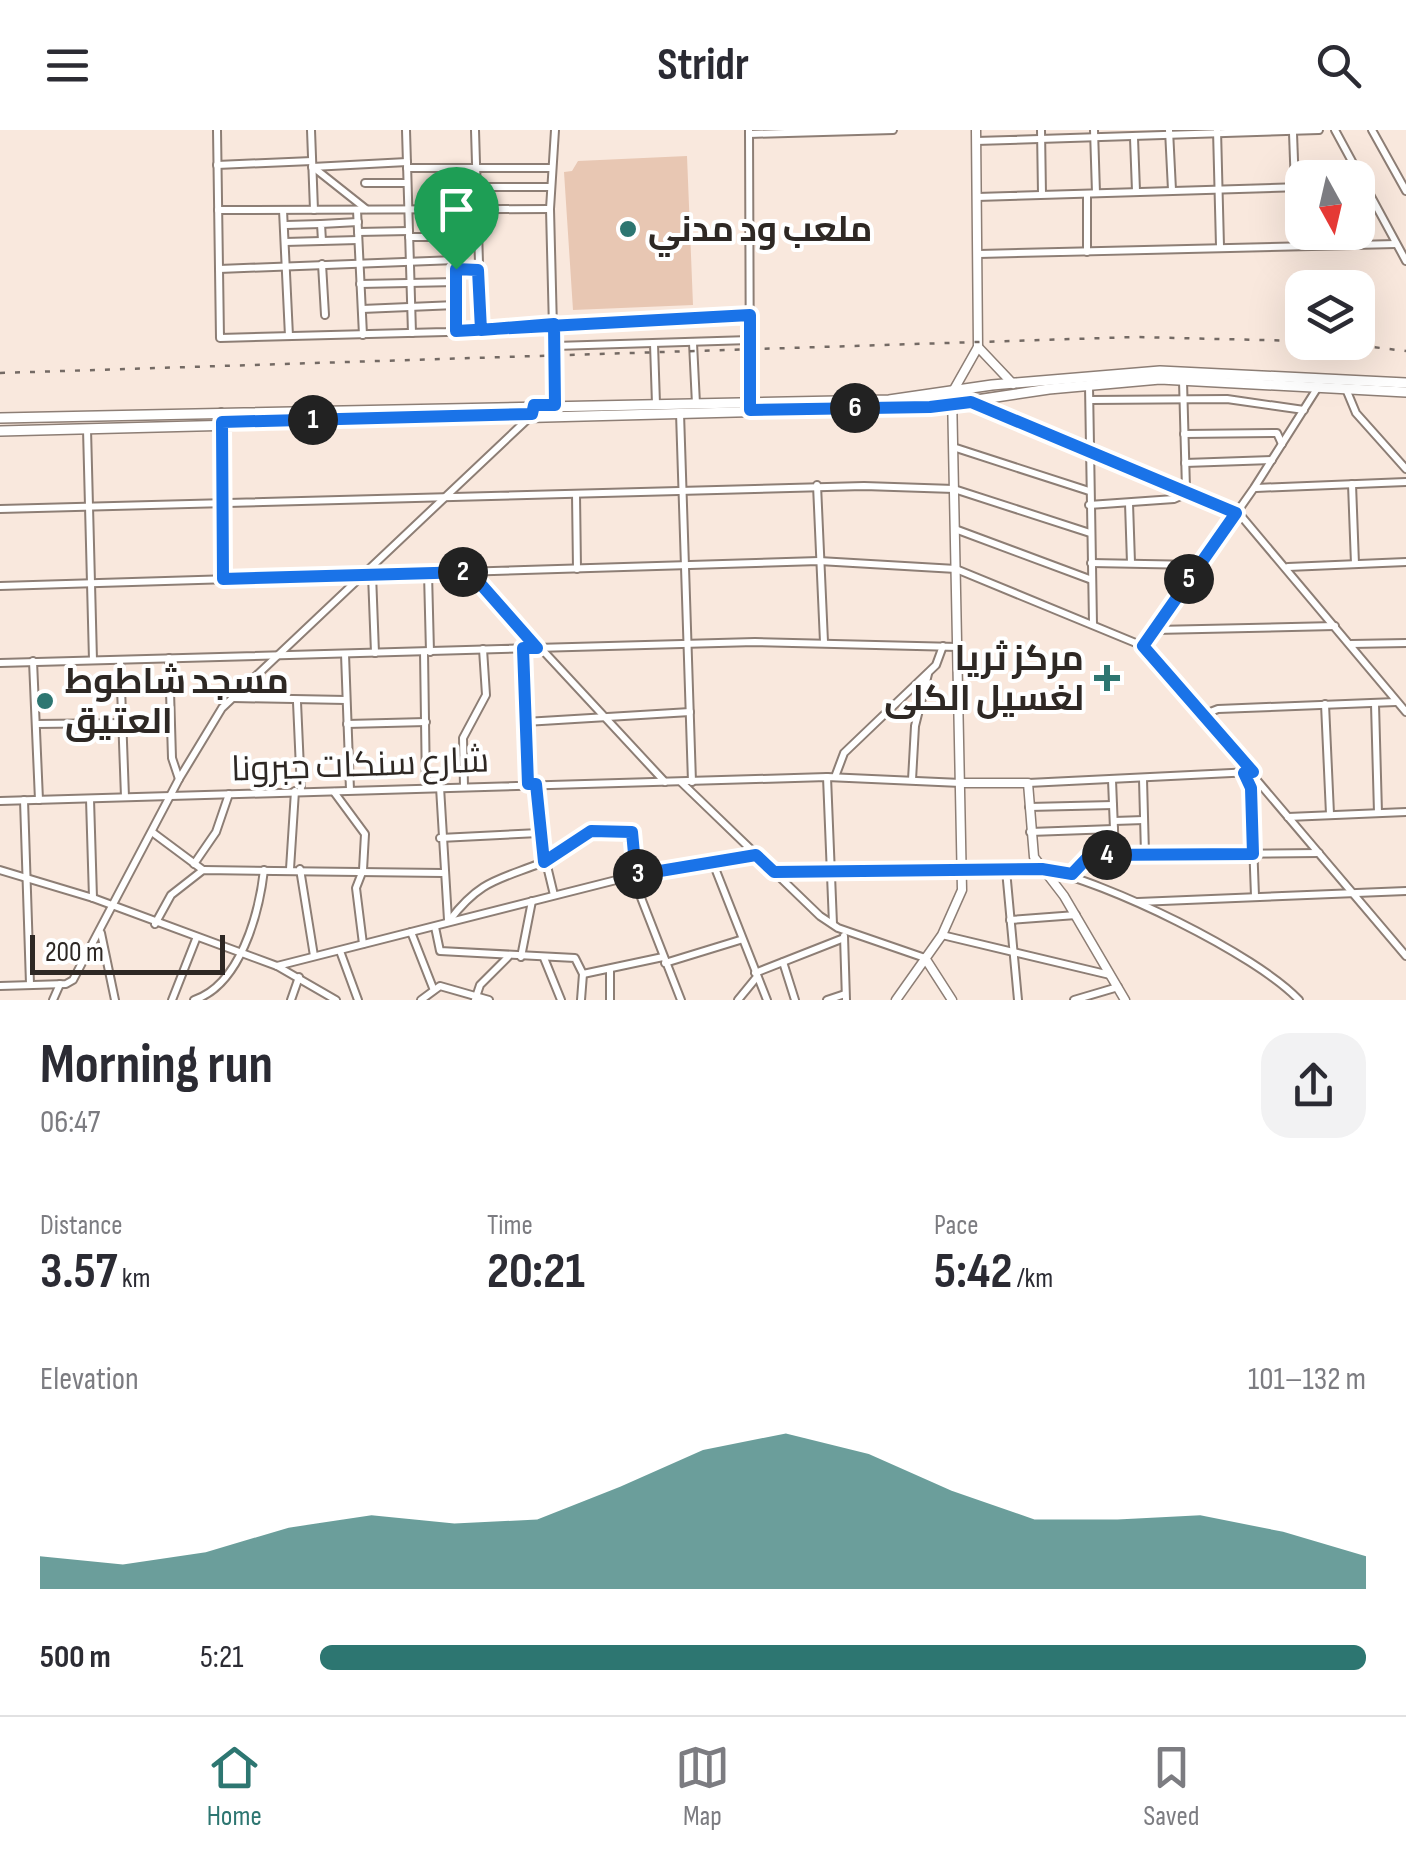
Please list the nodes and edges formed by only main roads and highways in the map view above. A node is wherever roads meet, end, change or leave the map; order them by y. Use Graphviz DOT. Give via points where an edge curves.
graph roads {
  1 [pos="1406,383"];
  2 [pos="1061,384"];
  3 [pos="1406,392"];
  4 [pos="750,406"];
  5 [pos="555,410"];
  6 [pos="222,416"];
  7 [pos="0,418"];
  8 [pos="0,431"];
  1 -- 2 [label="main road" via="1183,371"];
  2 -- 3 [label="main road" via="1183,378"];
  2 -- 4 [label="main road"];
  2 -- 4 [label="main road" via="952,405"];
  4 -- 5 [label="main road"];
  4 -- 5 [label="main road"];
  5 -- 6 [label="main road"];
  6 -- 7 [label="main road"];
  6 -- 8 [label="main road"];
}
